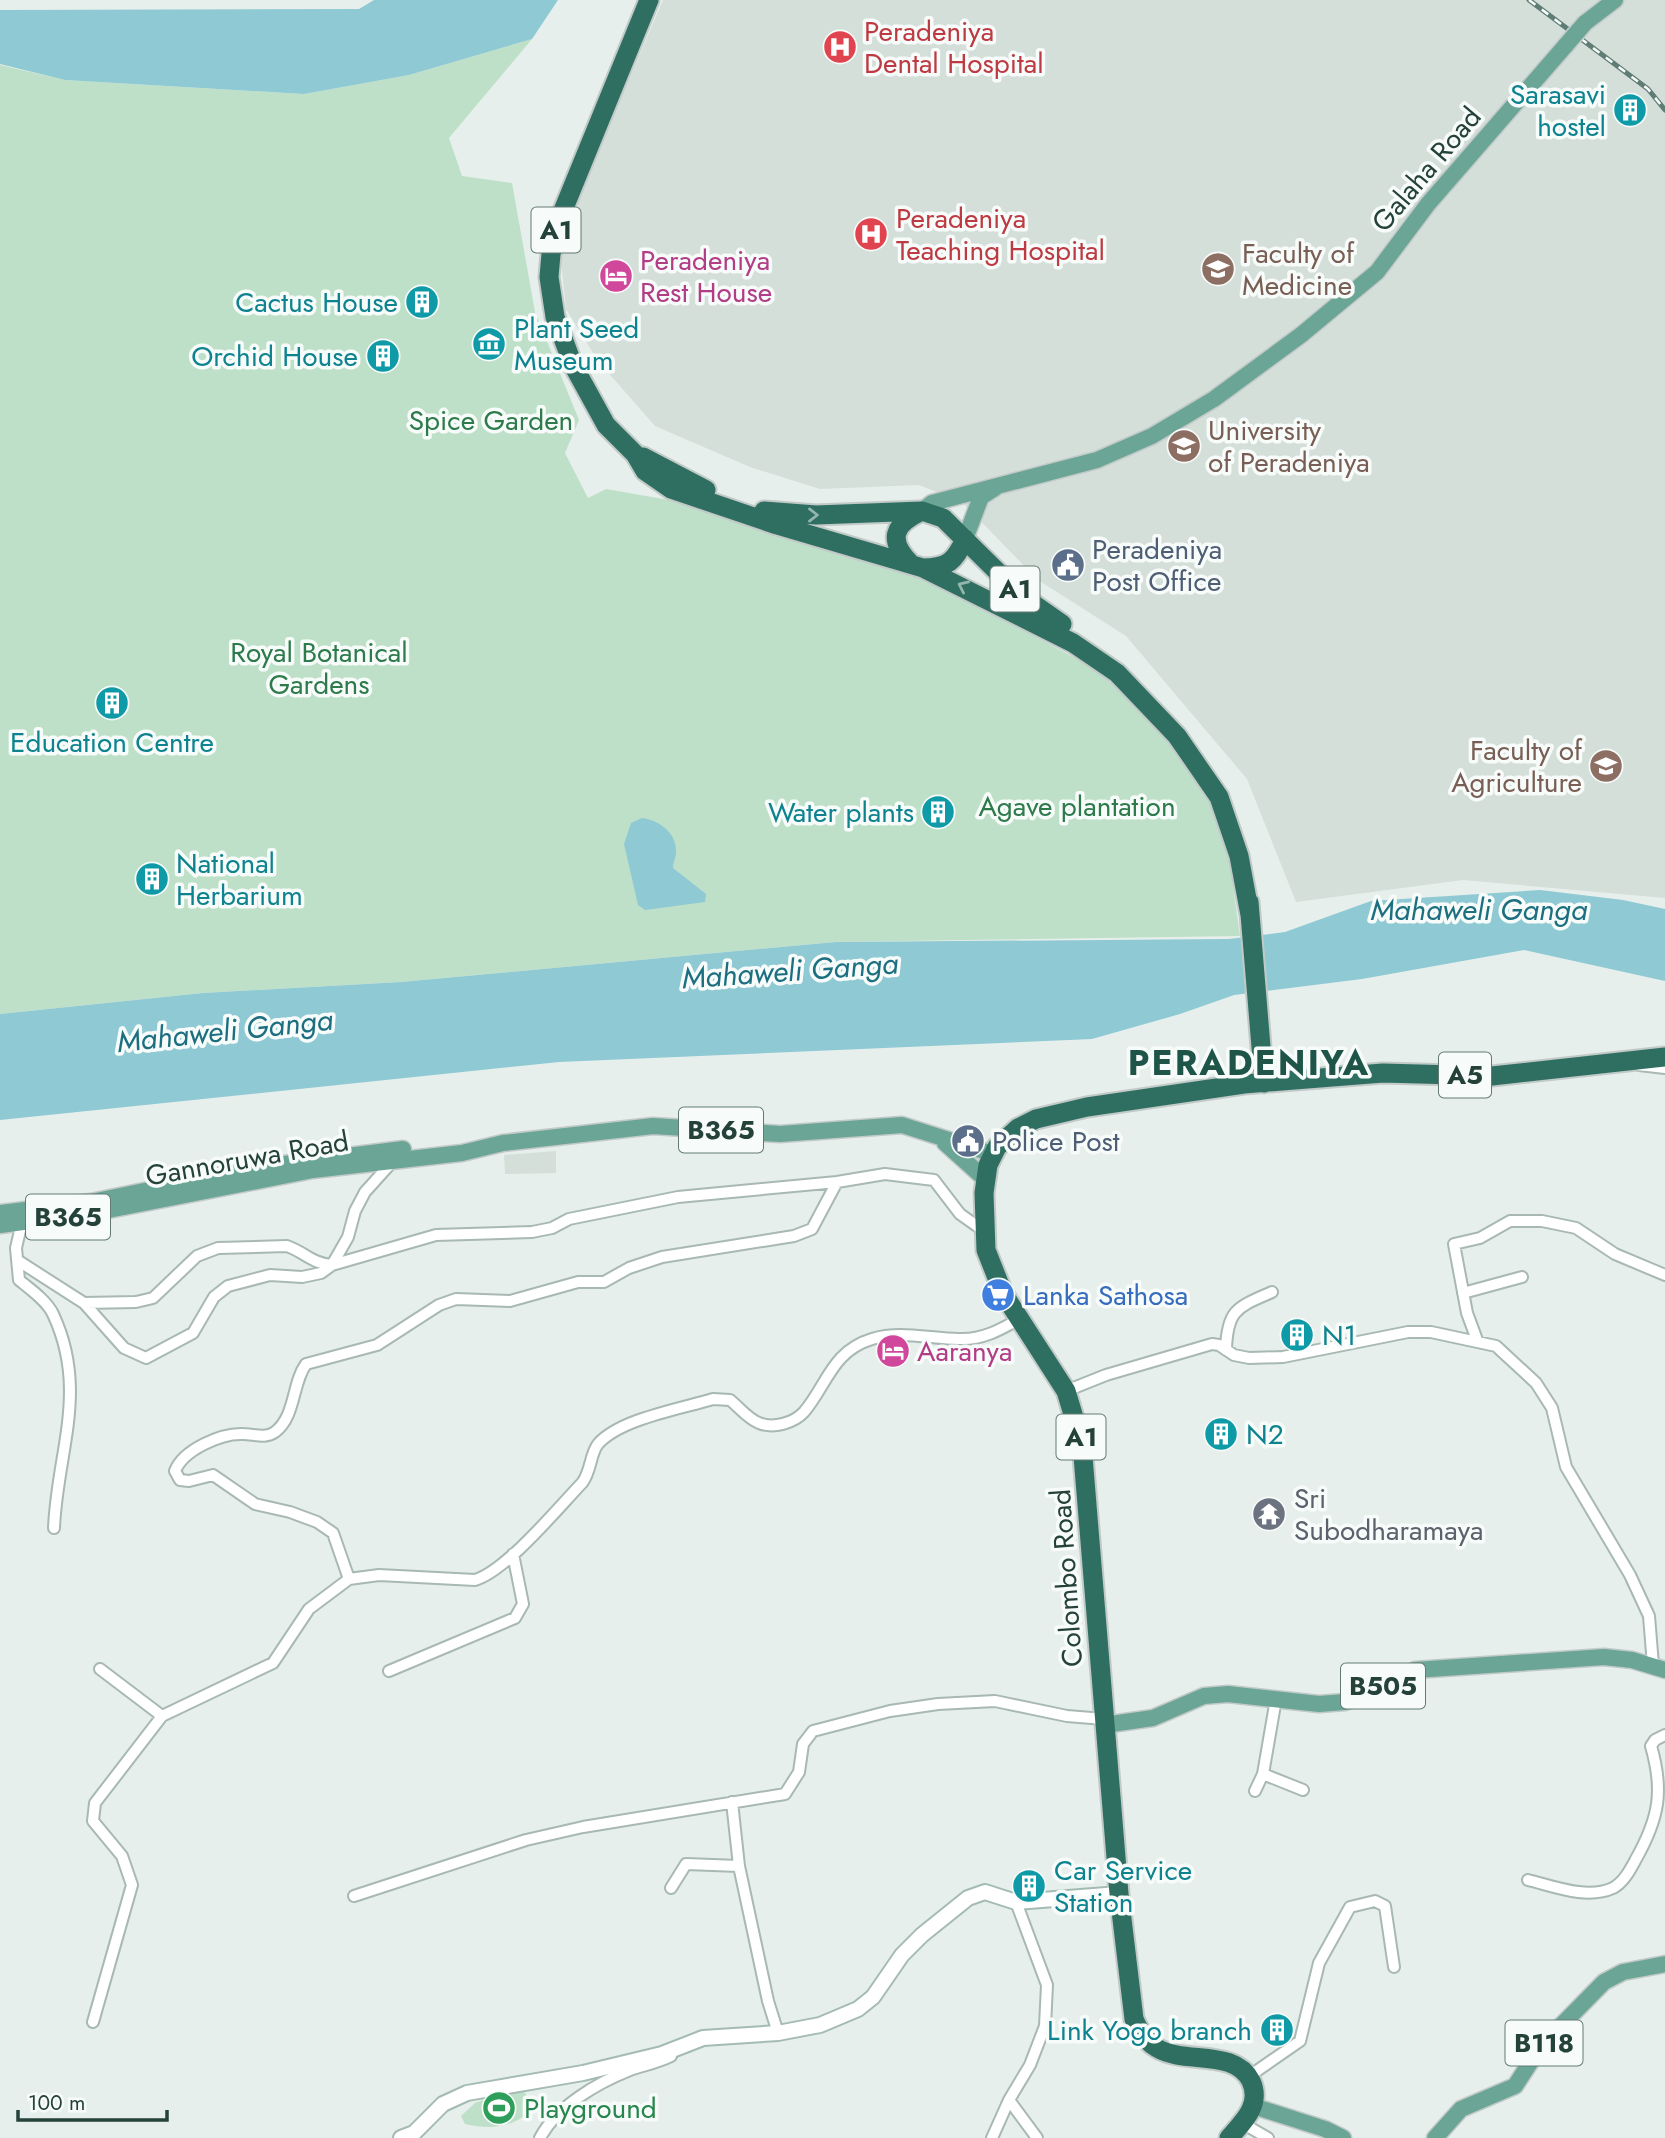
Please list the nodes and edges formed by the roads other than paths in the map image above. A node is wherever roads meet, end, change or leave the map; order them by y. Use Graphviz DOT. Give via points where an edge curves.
graph roads {
  1 [pos="649,0"];
  2 [pos="1615,0"];
  3 [pos="635,454"];
  4 [pos="1003,482"];
  5 [pos="922,511"];
  6 [pos="965,539"];
  7 [pos="917,566"];
  8 [pos="1250,915"];
  9 [pos="1665,1057"];
  10 [pos="1623,1060"];
  11 [pos="1665,1068"];
  12 [pos="1264,1083"];
  13 [pos="938,1136"];
  14 [pos="503,1143"];
  15 [pos="993,1154"];
  16 [pos="393,1161"];
  17 [pos="985,1180"];
  18 [pos="837,1182"];
  19 [pos="134,1199"];
  20 [pos="0,1213"];
  21 [pos="22,1222"];
  22 [pos="0,1225"];
  23 [pos="984,1231"];
  24 [pos="17,1260"];
  25 [pos="332,1265"];
  26 [pos="1665,1275"];
  27 [pos="1522,1277"];
  28 [pos="1272,1292"];
  29 [pos="1463,1293"];
  30 [pos="84,1303"];
  31 [pos="1019,1319"];
  32 [pos="1477,1340"];
  33 [pos="1226,1350"];
  34 [pos="1066,1391"];
  35 [pos="54,1528"];
  36 [pos="513,1554"];
  37 [pos="349,1579"];
  38 [pos="1659,1668"];
  39 [pos="100,1669"];
  40 [pos="388,1671"];
  41 [pos="1276,1699"];
  42 [pos="162,1716"];
  43 [pos="1104,1722"];
  44 [pos="1665,1735"];
  45 [pos="1263,1774"];
  46 [pos="1303,1790"];
  47 [pos="1255,1791"];
  48 [pos="732,1802"];
  49 [pos="739,1866"];
  50 [pos="1528,1880"];
  51 [pos="671,1888"];
  52 [pos="1119,1895"];
  53 [pos="354,1896"];
  54 [pos="1016,1902"];
  55 [pos="1665,1964"];
  56 [pos="1394,1967"];
  57 [pos="93,2022"];
  58 [pos="778,2033"];
  59 [pos="712,2038"];
  60 [pos="1248,2077"];
  61 [pos="1009,2100"];
  62 [pos="1248,2115"];
  63 [pos="401,2138"];
  64 [pos="540,2138"];
  65 [pos="992,2138"];
  66 [pos="1037,2138"];
  67 [pos="1229,2138"];
  68 [pos="1268,2138"];
  69 [pos="1343,2138"];
  70 [pos="1435,2138"];
  1 -- 3 [label="highway, A1" via="559,222 549,277 555,317 573,365 606,425"];
  2 -- 4 [label="main road, Galaha Road, bridge" via="1585,23 1427,204 1377,272 1301,335 1213,399 1152,436 1097,460"];
  3 -- 5 [label="highway, A1, one-way" via="733,501 780,514"];
  3 -- 7 [label="highway, A1" via="645,471 671,489"];
  4 -- 5 [label="main road, Galaha Road" via="932,503"];
  4 -- 6 [label="main road, Galaha Road" via="981,497"];
  5 -- 6 [label="highway, A1" via="943,518"];
  5 -- 7 [label="highway" via="902,520 897,529 896,542"];
  6 -- 7 [label="highway" via="954,562 943,568"];
  6 -- 8 [label="highway, A1" via="1021,596 1108,653 1143,683 1200,749 1229,794 1247,853"];
  8 -- 7 [label="highway, A1, one-way" via="1239,856 1219,797 1193,756 1146,701 1117,673 1073,643"];
  8 -- 12 [label="highway, A1"];
  9 -- 10 [label="highway, A5"];
  10 -- 11 [label="street"];
  10 -- 12 [label="highway, A5" via="1492,1076 1383,1073"];
  12 -- 15 [label="highway, Colombo Road / A1" via="1055,1114 1018,1128"];
  13 -- 14 [label="main road, Gannoruwa Road / B365" via="902,1125 780,1133 653,1126"];
  13 -- 15 [label="main road, Gannoruwa Road / B365"];
  13 -- 17 [label="main road, Gannoruwa Road / B365"];
  14 -- 16 [label="main road, Gannoruwa Road / B365"];
  14 -- 19 [label="main road, Gannoruwa Road / B365" via="473,1141 296,1161"];
  15 -- 17 [label="highway, Colombo Road / A1"];
  16 -- 19 [label="main road, Gannoruwa Road / B365"];
  16 -- 25 [label="street" via="365,1192"];
  17 -- 23 [label="highway, Colombo Road / A1"];
  18 -- 23 [label="street" via="885,1174 934,1180 960,1214"];
  18 -- 25 [label="street" via="678,1197 569,1219 532,1232 436,1236"];
  18 -- 37 [label="street" via="812,1229 794,1236 662,1257 604,1282 578,1282 510,1301 456,1299 439,1305 377,1345 306,1364 298,1375 290,1410 276,1431 264,1436 220,1437 179,1462 180,1480 213,1475 263,1508 317,1522 333,1534"];
  19 -- 20 [label="main road, Gannoruwa Road / B365"];
  19 -- 21 [label="main road, Gannoruwa Road / B365"];
  21 -- 22 [label="main road, Gannoruwa Road / B365"];
  21 -- 24 [label="street"];
  23 -- 31 [label="highway, Colombo Road / A1" via="993,1273"];
  24 -- 30 [label="street"];
  24 -- 35 [label="street" via="19,1280 53,1313 72,1379"];
  25 -- 30 [label="street" via="315,1264 287,1246 218,1248 197,1256 153,1298"];
  25 -- 30 [label="street" via="302,1277 270,1275 228,1286 214,1297 193,1333 146,1358 124,1348"];
  26 -- 29 [label="street" via="1615,1254 1576,1228 1542,1221 1510,1222 1480,1238 1454,1244"];
  27 -- 29 [label="street"];
  28 -- 33 [label="street" via="1231,1315"];
  29 -- 32 [label="street"];
  31 -- 34 [label="highway, Colombo Road / A1"];
  31 -- 36 [label="street" via="996,1332 968,1339 872,1339 844,1355 822,1380 803,1413 780,1425 756,1422 730,1399 713,1399 613,1430 596,1447 582,1483"];
  32 -- 33 [label="street" via="1408,1332 1283,1357 1249,1358"];
  32 -- 38 [label="street" via="1496,1346 1536,1384 1552,1408 1566,1467 1649,1616"];
  33 -- 34 [label="street" via="1212,1344"];
  34 -- 43 [label="highway, Colombo Road / A1" via="1086,1463"];
  36 -- 37 [label="street" via="475,1580 379,1575"];
  36 -- 40 [label="street" via="523,1604 515,1618"];
  37 -- 42 [label="street" via="309,1609 273,1663"];
  38 -- 41 [label="main road, B505" via="1604,1657 1436,1668 1407,1673 1373,1693 1345,1702"];
  39 -- 42 [label="street"];
  41 -- 43 [label="main road, B505" via="1204,1696 1153,1718"];
  41 -- 45 [label="street"];
  42 -- 57 [label="street" via="92,1813 93,1821 122,1856 132,1885"];
  43 -- 48 [label="street" via="995,1701 890,1711 813,1731 803,1744 799,1772 785,1794"];
  43 -- 52 [label="highway, Colombo Road / A1"];
  44 -- 50 [label="street" via="1651,1745 1659,1773 1658,1804 1649,1836 1627,1876 1613,1888 1588,1893"];
  45 -- 46 [label="street"];
  45 -- 47 [label="street"];
  48 -- 49 [label="street"];
  48 -- 53 [label="street" via="526,1840"];
  49 -- 51 [label="street" via="686,1864"];
  49 -- 58 [label="street"];
  52 -- 54 [label="street"];
  52 -- 60 [label="highway, Colombo Road / A1" via="1130,2000 1140,2033 1164,2051 1226,2062"];
  54 -- 58 [label="street" via="985,1892 968,1898 902,1955 873,1997 858,2009 820,2025"];
  54 -- 61 [label="street" via="1047,1985 1045,2026 1030,2065"];
  55 -- 70 [label="main road, B118" via="1623,1972 1604,1982 1541,2046 1515,2085 1461,2109"];
  56 -- 60 [label="street" via="1385,1906 1375,1900 1350,1907 1319,1963 1300,2041"];
  58 -- 59 [label="street"];
  59 -- 63 [label="street" via="583,2073 467,2093 443,2104 414,2133"];
  59 -- 64 [label="street" via="653,2065 630,2070 582,2095 548,2123"];
  60 -- 62 [label="highway" via="1254,2093"];
  61 -- 65 [label="street"];
  61 -- 66 [label="street"];
  62 -- 67 [label="highway"];
  62 -- 68 [label="street"];
  62 -- 69 [label="main road" via="1325,2129"];
}
